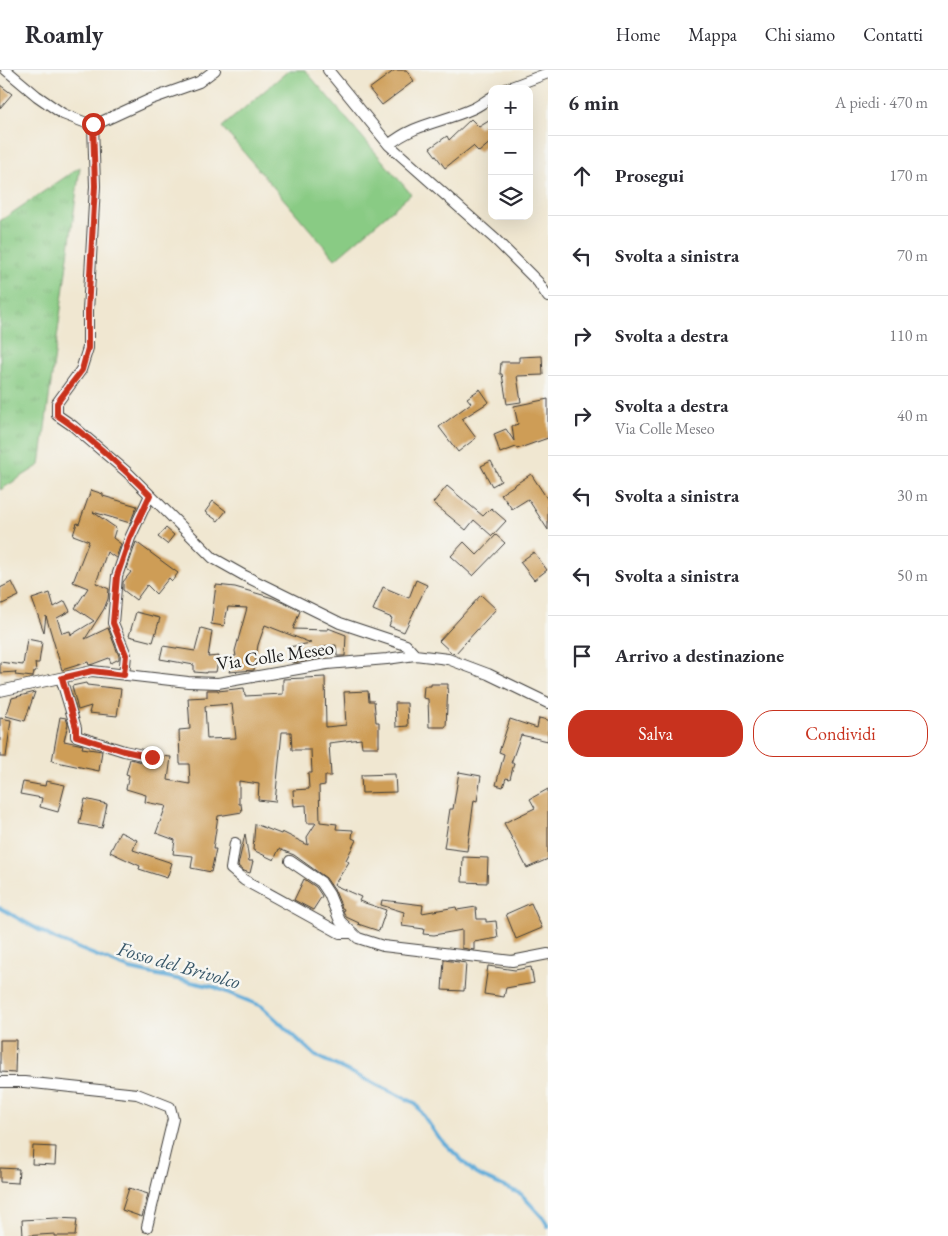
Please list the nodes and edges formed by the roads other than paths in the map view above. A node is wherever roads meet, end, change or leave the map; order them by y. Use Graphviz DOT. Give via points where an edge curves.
graph roads {
  1 [pos="6,70"];
  2 [pos="215,70"];
  3 [pos="328,70"];
  4 [pos="548,73"];
  5 [pos="516,85"];
  6 [pos="488,99"];
  7 [pos="93,124"];
  8 [pos="389,145"];
  9 [pos="548,297"];
  10 [pos="150,495"];
  11 [pos="415,654"];
  12 [pos="124,675"];
  13 [pos="62,678"];
  14 [pos="0,691"];
  15 [pos="548,703"];
  16 [pos="152,757"];
  17 [pos="236,843"];
  18 [pos="290,861"];
  19 [pos="353,933"];
  20 [pos="548,954"];
  21 [pos="0,1082"];
  22 [pos="146,1227"];
  1 -- 7 [label="street" via="63,114"];
  2 -- 7 [label="street" via="199,82"];
  3 -- 8 [label="street"];
  4 -- 5 [label="street"];
  6 -- 8 [label="street" via="472,109 400,136"];
  7 -- 10 [label="street" via="95,186 88,348 82,370 57,403 57,415 98,446"];
  8 -- 9 [label="street" via="494,239 538,282"];
  10 -- 11 [label="street" via="213,558 340,623 406,645"];
  10 -- 12 [label="street" via="117,576 113,623 126,655"];
  11 -- 12 [label="street, Via Colle Meseo" via="326,664 218,683"];
  11 -- 15 [label="street, Via Colle Meseo" via="448,659"];
  12 -- 13 [label="street, Via Colle Meseo" via="92,671"];
  13 -- 14 [label="street, Via Colle Meseo"];
  13 -- 16 [label="street" via="76,736"];
  17 -- 19 [label="street" via="231,869 244,880 340,933"];
  18 -- 19 [label="street" via="321,882 340,921"];
  19 -- 20 [label="street" via="358,938 383,946 457,956 512,961"];
  21 -- 22 [label="street" via="137,1094 170,1107 173,1119"];
}
